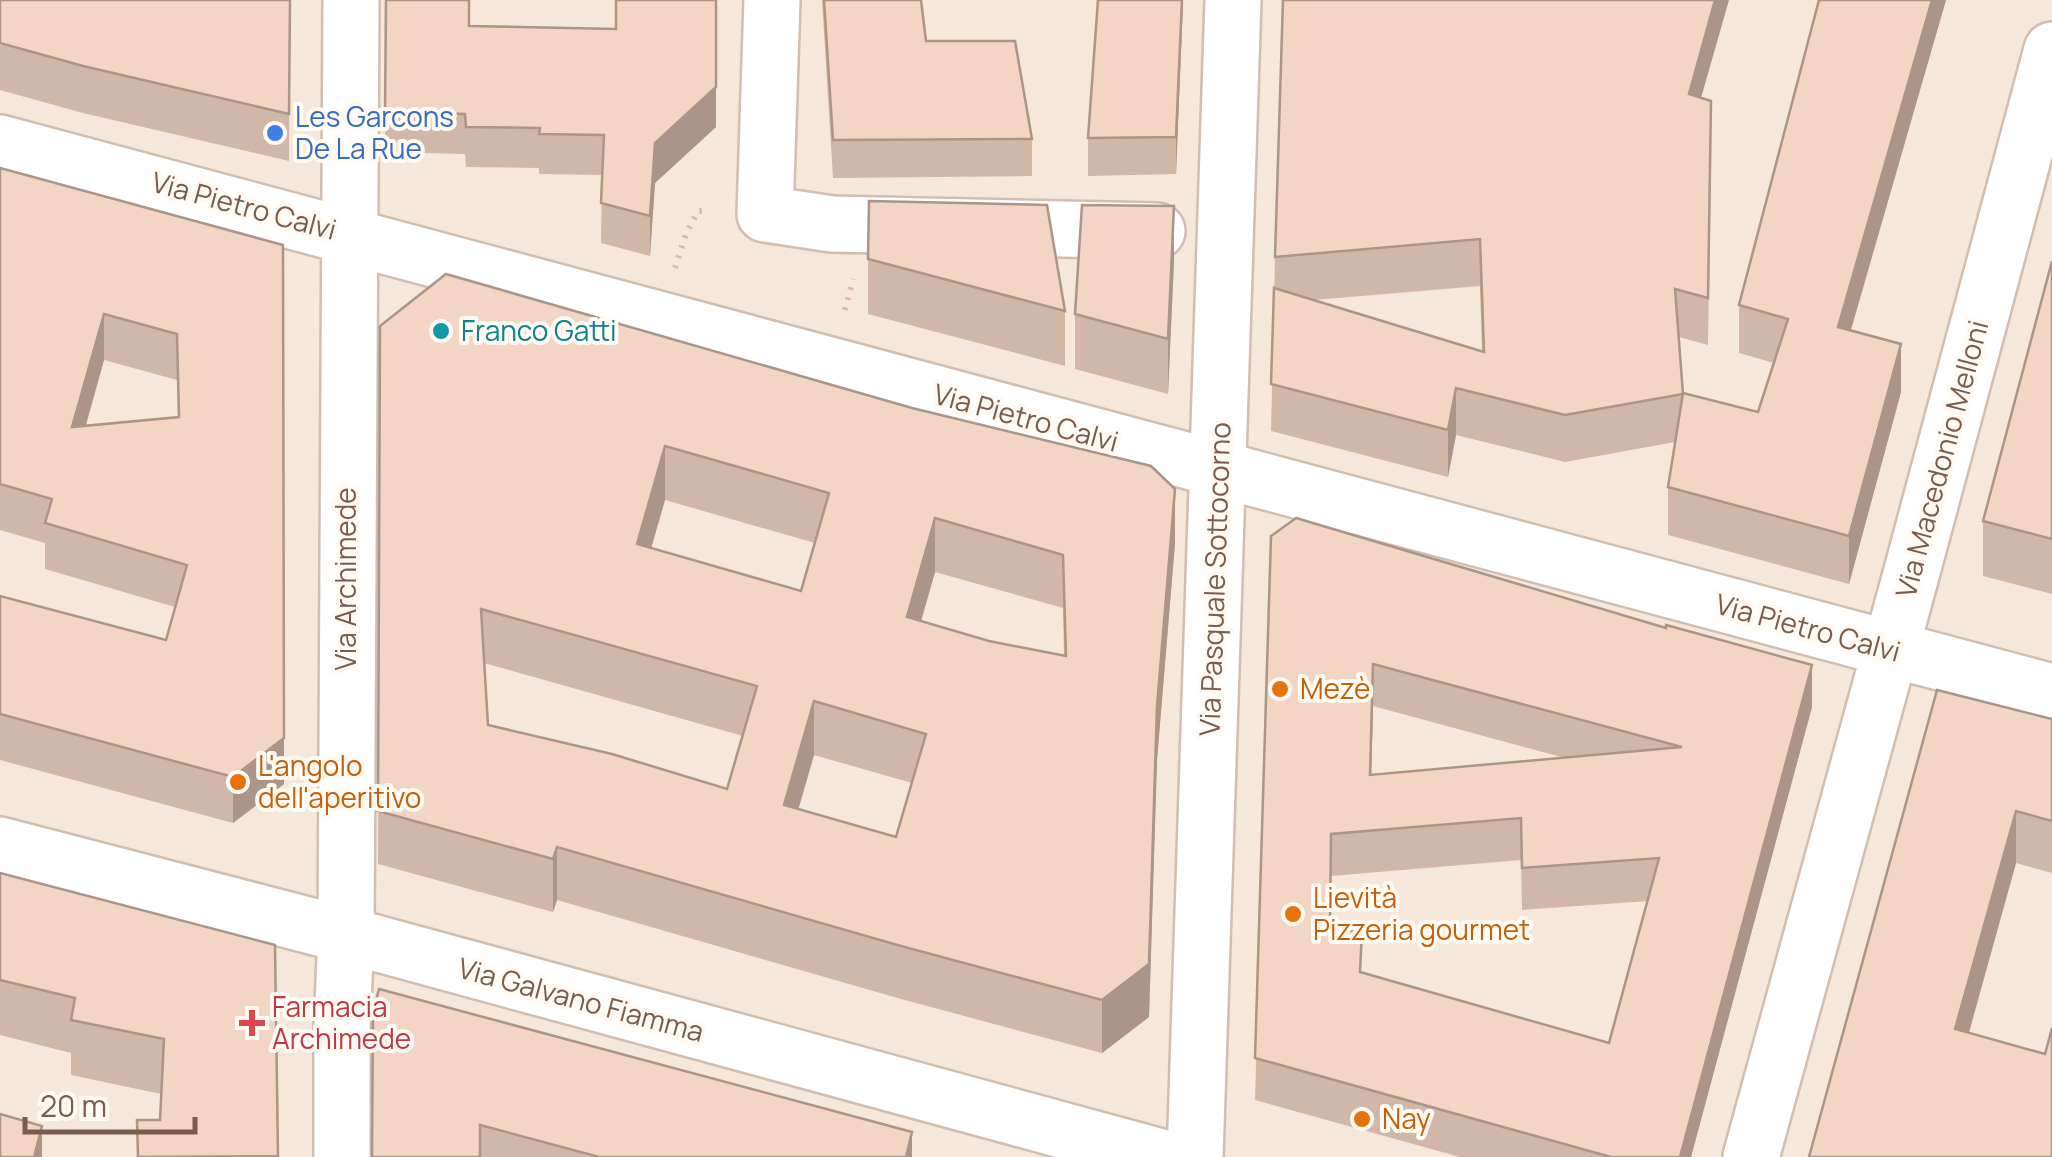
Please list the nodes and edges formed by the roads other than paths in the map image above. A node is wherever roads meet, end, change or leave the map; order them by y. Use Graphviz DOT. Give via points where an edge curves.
graph roads {
  1 [pos="351,0"];
  2 [pos="772,0"];
  3 [pos="1233,0"];
  4 [pos="2052,50"];
  5 [pos="0,143"];
  6 [pos="1171,231"];
  7 [pos="349,234"];
  8 [pos="1219,470"];
  9 [pos="1891,650"];
  10 [pos="2052,692"];
  11 [pos="0,845"];
  12 [pos="346,936"];
  13 [pos="342,1157"];
  14 [pos="1161,1157"];
  15 [pos="1195,1157"];
  16 [pos="1751,1157"];
  1 -- 7 [label="street, Via Archimede"];
  2 -- 6 [label="street" via="766,214 832,224"];
  3 -- 8 [label="street, Via Pasquale Sottocorno"];
  4 -- 9 [label="street, Via Macedonio Melloni"];
  5 -- 7 [label="street, Via Pietro Calvi"];
  7 -- 8 [label="street, Via Pietro Calvi"];
  7 -- 12 [label="street, Via Archimede"];
  8 -- 9 [label="street, Via Pietro Calvi"];
  8 -- 15 [label="street, Via Pasquale Sottocorno"];
  9 -- 10 [label="street, Via Pietro Calvi"];
  9 -- 16 [label="street, Via Macedonio Melloni"];
  11 -- 12 [label="street, Via Galvano Fiamma"];
  12 -- 13 [label="street, Via Archimede"];
  12 -- 14 [label="street, Via Galvano Fiamma"];
}
